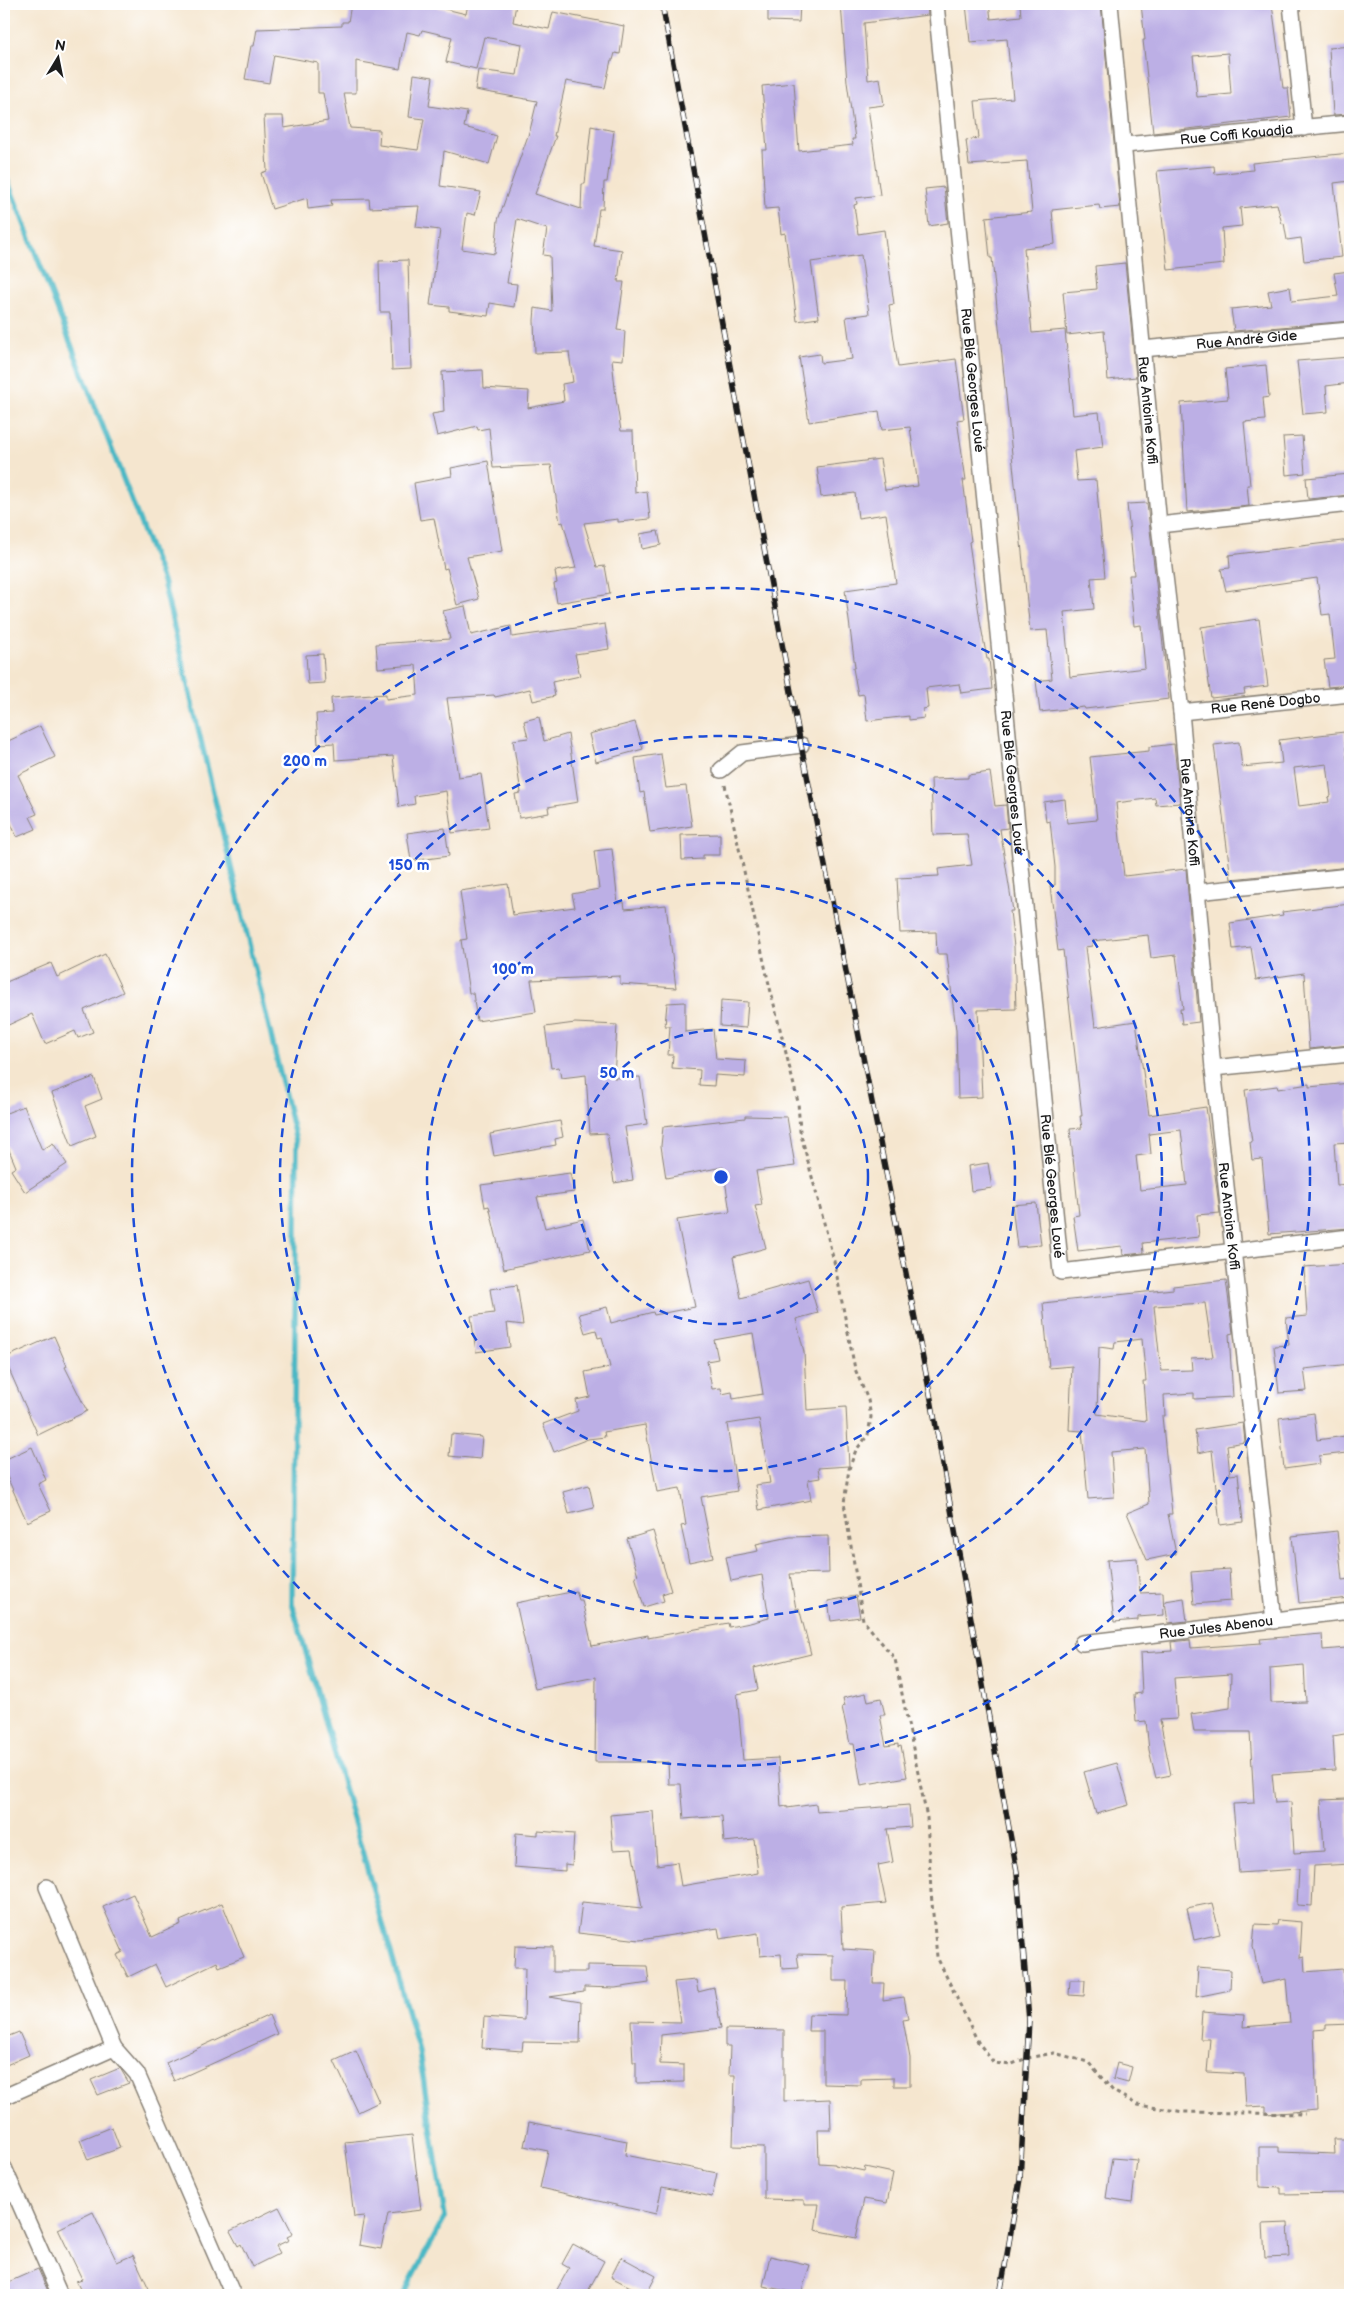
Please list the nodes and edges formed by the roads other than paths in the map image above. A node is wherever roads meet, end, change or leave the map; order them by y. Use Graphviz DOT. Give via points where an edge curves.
graph roads {
  1 [pos="936,4"];
  2 [pos="1110,4"];
  3 [pos="1291,4"];
  4 [pos="1350,123"];
  5 [pos="1304,128"];
  6 [pos="1124,145"];
  7 [pos="1350,330"];
  8 [pos="1142,349"];
  9 [pos="1350,504"];
  10 [pos="1158,525"];
  11 [pos="1350,694"];
  12 [pos="1181,712"];
  13 [pos="801,745"];
  14 [pos="721,770"];
  15 [pos="1350,876"];
  16 [pos="1197,892"];
  17 [pos="1350,1054"];
  18 [pos="1212,1068"];
  19 [pos="1350,1237"];
  20 [pos="1233,1250"];
  21 [pos="1350,1611"];
  22 [pos="1274,1621"];
  23 [pos="1082,1643"];
  24 [pos="47,1887"];
  25 [pos="114,2048"];
  26 [pos="4,2097"];
  27 [pos="4,2168"];
  28 [pos="60,2295"];
  29 [pos="233,2295"];
  1 -- 20 [label="street, Rue Blé Georges Loué" via="1061,1272"];
  2 -- 6 [label="street, Rue Antoine Koffi"];
  3 -- 5 [label="street"];
  4 -- 5 [label="street, Rue Coffi Kouadja"];
  5 -- 6 [label="street, Rue Coffi Kouadja"];
  6 -- 8 [label="street, Rue Antoine Koffi"];
  7 -- 8 [label="street, Rue André Gide"];
  8 -- 10 [label="street, Rue Antoine Koffi"];
  9 -- 10 [label="street"];
  10 -- 12 [label="street, Rue Antoine Koffi"];
  11 -- 12 [label="street, Rue René Dogbo"];
  12 -- 16 [label="street, Rue Antoine Koffi"];
  13 -- 14 [label="street" via="742,753"];
  15 -- 16 [label="street"];
  16 -- 18 [label="street, Rue Antoine Koffi"];
  17 -- 18 [label="street"];
  18 -- 20 [label="street, Rue Antoine Koffi"];
  19 -- 20 [label="street, Rue Blé Georges Loué"];
  20 -- 22 [label="street, Rue Antoine Koffi"];
  21 -- 22 [label="street, Rue Jules Abenou"];
  22 -- 23 [label="street, Rue Jules Abenou"];
  24 -- 25 [label="street"];
  25 -- 26 [label="street"];
  25 -- 29 [label="street" via="137,2074"];
  27 -- 28 [label="street"];
}
